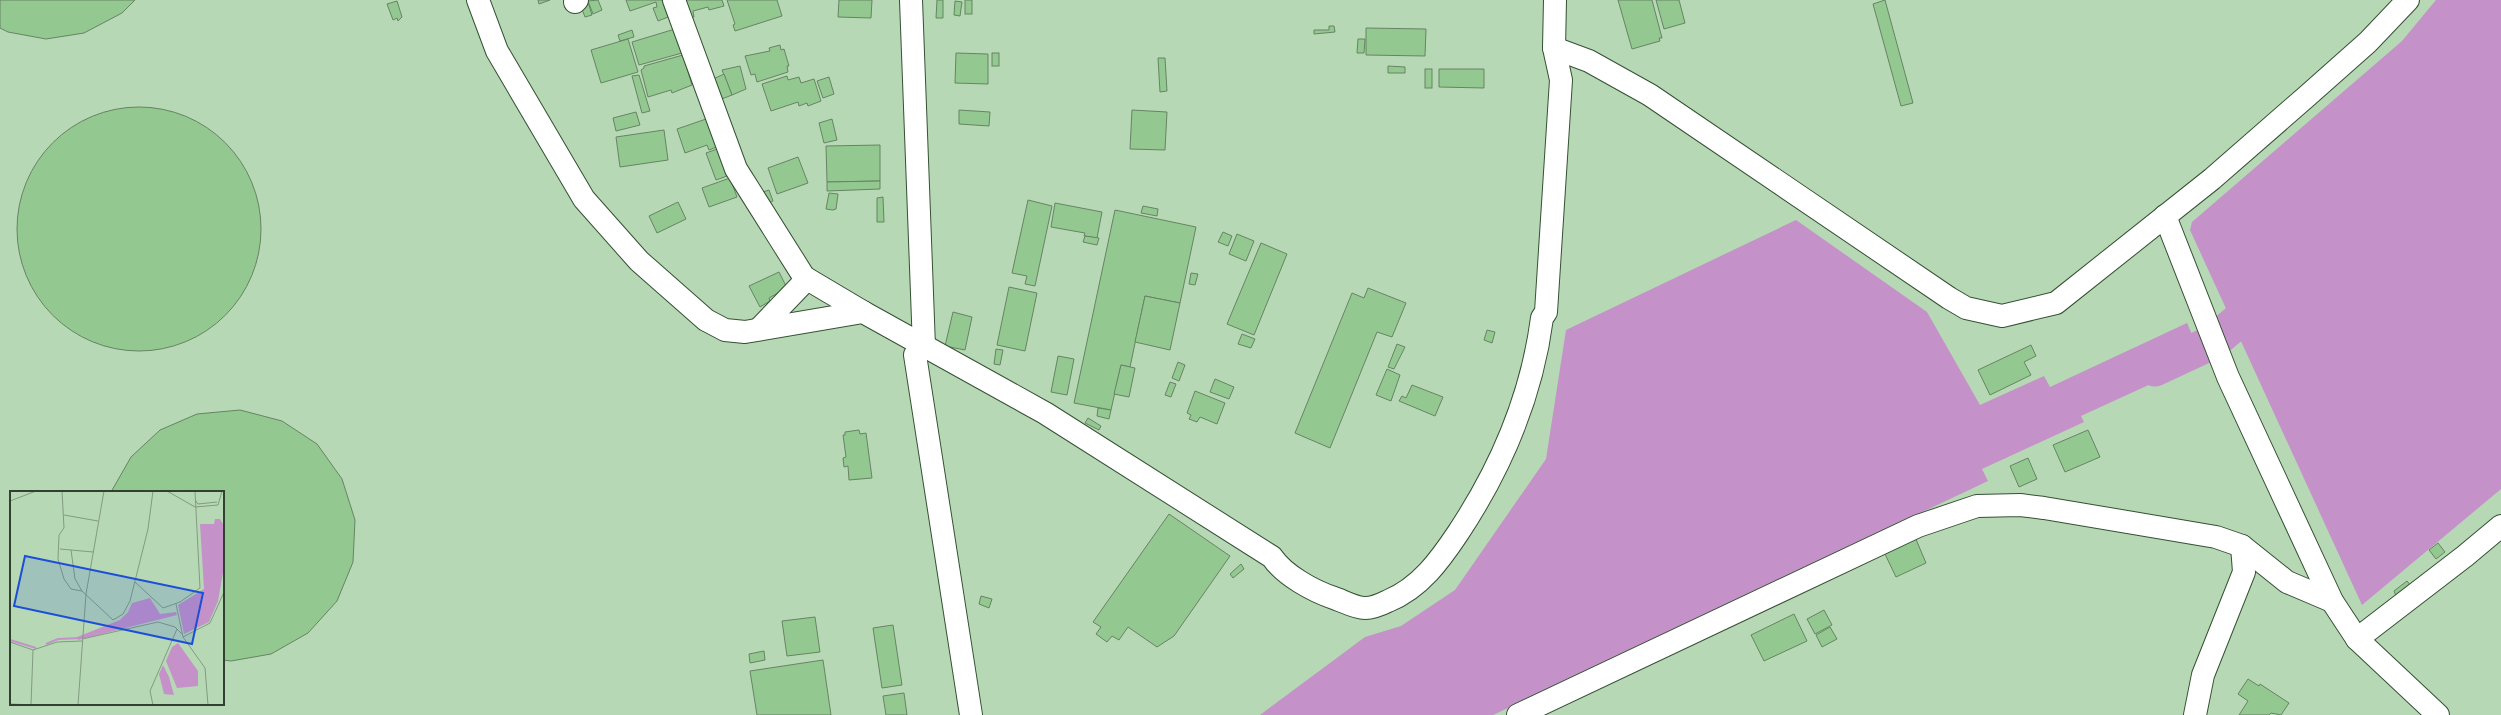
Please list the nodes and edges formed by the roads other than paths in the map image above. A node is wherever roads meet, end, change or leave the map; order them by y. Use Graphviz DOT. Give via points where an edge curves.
graph roads {
  1 [pos="478,0"];
  2 [pos="674,0"];
  3 [pos="911,0"];
  4 [pos="1554,0"];
  5 [pos="2408,0"];
  6 [pos="1554,48"];
  7 [pos="2165,216"];
  8 [pos="807,279"];
  9 [pos="863,312"];
  10 [pos="759,329"];
  11 [pos="924,347"];
  12 [pos="2501,526"];
  13 [pos="2242,546"];
  14 [pos="2332,601"];
  15 [pos="2357,640"];
  16 [pos="971,715"];
  17 [pos="1518,715"];
  18 [pos="2195,715"];
  19 [pos="2438,715"];
  1 -- 10 [label="street" via="497,51 584,199 639,261 706,320 734,332"];
  2 -- 8 [label="street" via="736,169"];
  3 -- 11 [label="street"];
  4 -- 6 [label="street"];
  5 -- 7 [label="street" via="2368,42 2223,169"];
  6 -- 7 [label="street" via="1589,61 1650,95 1905,270 1949,298 1986,314 2002,316 2056,303"];
  6 -- 11 [label="street" via="1561,80 1546,304 1532,373 1500,461 1480,500 1448,548 1419,583 1398,597 1365,608 1329,597 1277,565 1272,557 1044,413"];
  7 -- 14 [label="street" via="2228,377"];
  8 -- 9 [label="street"];
  8 -- 10 [label="street"];
  9 -- 10 [label="street"];
  9 -- 11 [label="street"];
  11 -- 16 [label="street" via="915,355"];
  12 -- 15 [label="street"];
  13 -- 14 [label="street" via="2287,582"];
  13 -- 17 [label="street" via="2216,538 2044,508 2020,505 1977,506 1918,526"];
  13 -- 18 [label="street" via="2244,572 2203,675"];
  14 -- 15 [label="street"];
  15 -- 19 [label="street"];
}
